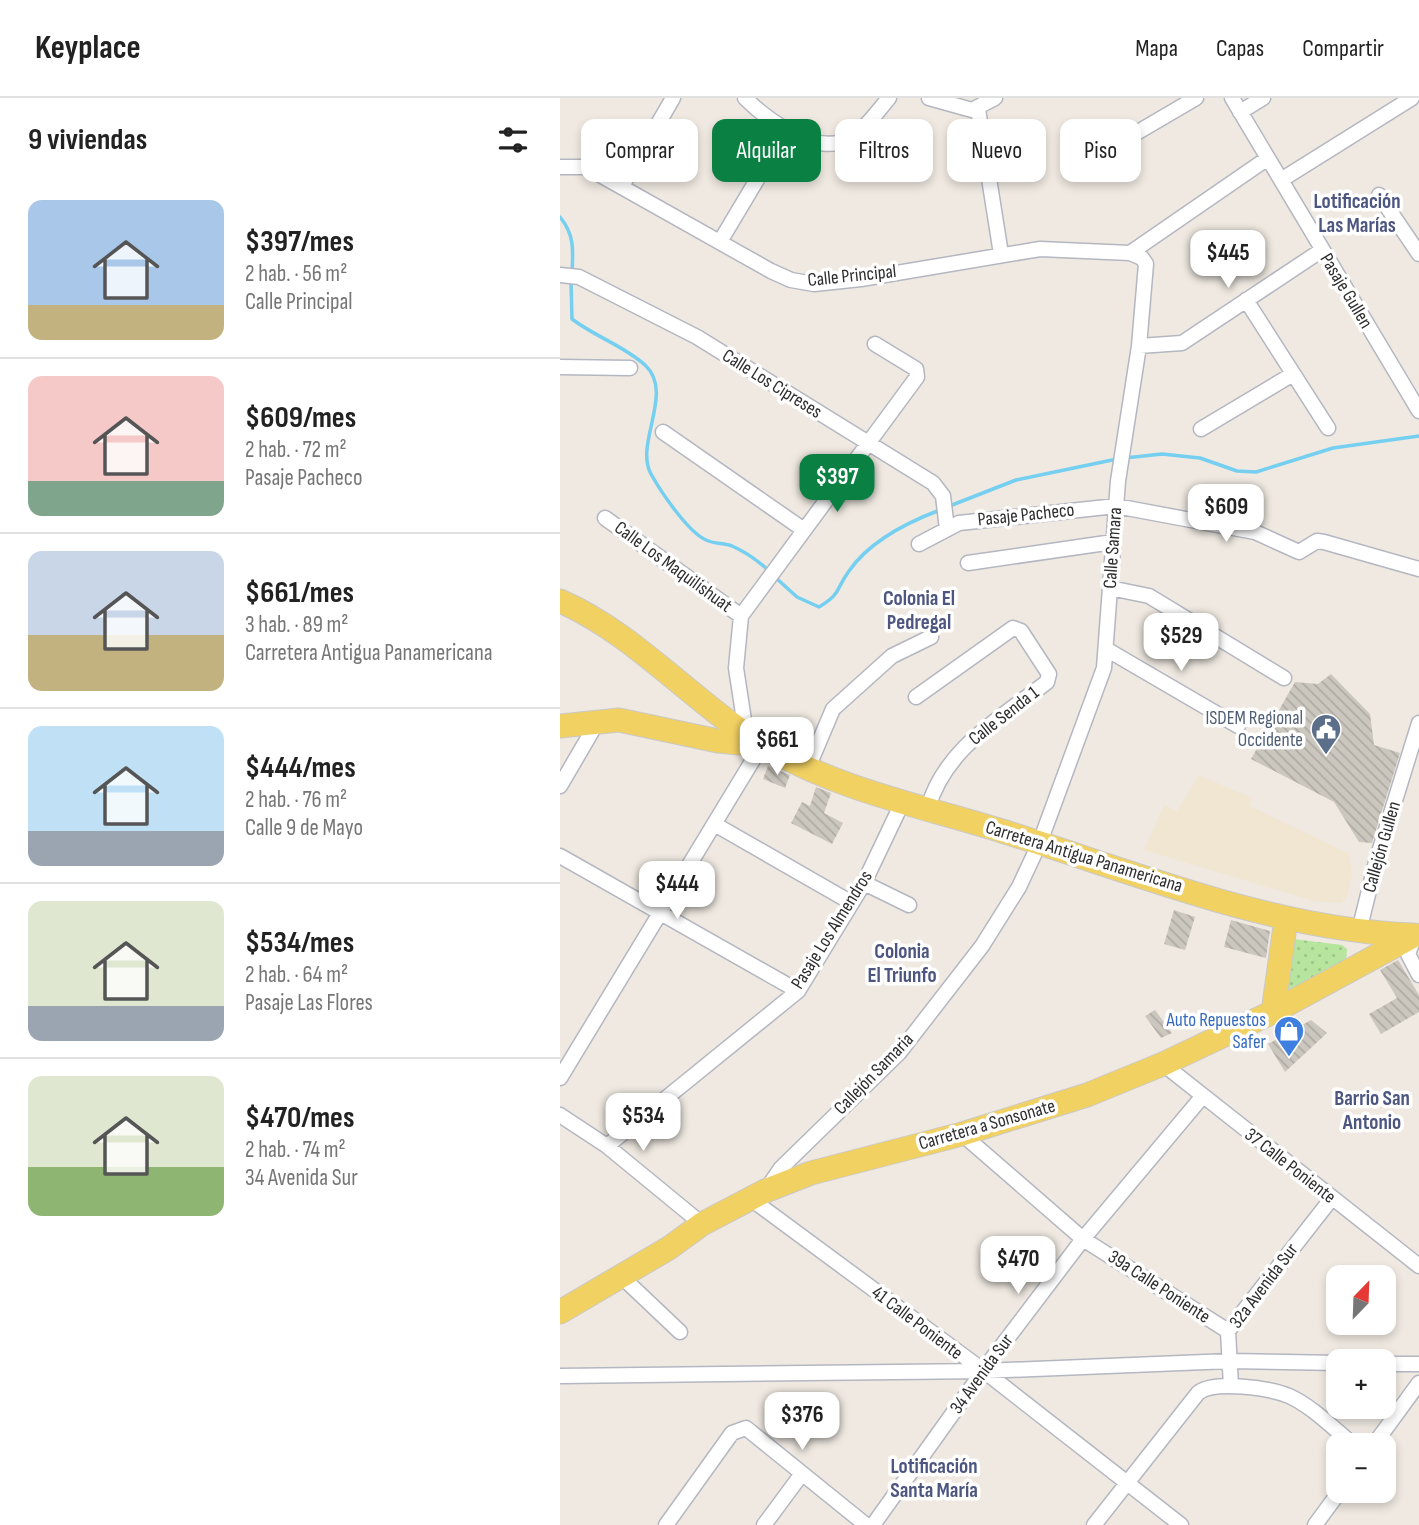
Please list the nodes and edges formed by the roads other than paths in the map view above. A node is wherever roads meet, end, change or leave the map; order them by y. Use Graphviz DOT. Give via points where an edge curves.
graph roads {
  1 [pos="673,98"];
  2 [pos="745,98"];
  3 [pos="889,98"];
  4 [pos="929,98"];
  5 [pos="995,98"];
  6 [pos="1196,98"];
  7 [pos="1232,98"];
  8 [pos="1263,98"];
  9 [pos="1412,98"];
  10 [pos="978,109"];
  11 [pos="1240,112"];
  12 [pos="771,119"];
  13 [pos="1141,130"];
  14 [pos="821,141"];
  15 [pos="1268,158"];
  16 [pos="560,167"];
  17 [pos="1281,180"];
  18 [pos="756,182"];
  19 [pos="622,186"];
  20 [pos="1379,195"];
  21 [pos="721,240"];
  22 [pos="1322,250"];
  23 [pos="1130,253"];
  24 [pos="1001,254"];
  25 [pos="1419,254"];
  26 [pos="560,275"];
  27 [pos="1246,300"];
  28 [pos="875,344"];
  29 [pos="1139,346"];
  30 [pos="560,368"];
  31 [pos="629,369"];
  32 [pos="1293,374"];
  33 [pos="1419,411"];
  34 [pos="1328,428"];
  35 [pos="1201,429"];
  36 [pos="663,432"];
  37 [pos="866,442"];
  38 [pos="1116,506"];
  39 [pos="605,518"];
  40 [pos="947,529"];
  41 [pos="804,530"];
  42 [pos="1114,541"];
  43 [pos="919,544"];
  44 [pos="968,563"];
  45 [pos="1419,569"];
  46 [pos="1110,587"];
  47 [pos="560,601"];
  48 [pos="741,616"];
  49 [pos="931,636"];
  50 [pos="1105,649"];
  51 [pos="1284,678"];
  52 [pos="916,697"];
  53 [pos="598,721"];
  54 [pos="1419,723"];
  55 [pos="560,726"];
  56 [pos="1238,726"];
  57 [pos="754,739"];
  58 [pos="808,768"];
  59 [pos="560,786"];
  60 [pos="904,801"];
  61 [pos="928,807"];
  62 [pos="716,825"];
  63 [pos="1040,842"];
  64 [pos="560,856"];
  65 [pos="864,883"];
  66 [pos="852,903"];
  67 [pos="909,905"];
  68 [pos="661,913"];
  69 [pos="1286,919"];
  70 [pos="1359,931"];
  71 [pos="1417,935"];
  72 [pos="1419,975"];
  73 [pos="798,991"];
  74 [pos="1273,1012"];
  75 [pos="1163,1064"];
  76 [pos="560,1078"];
  77 [pos="1202,1097"];
  78 [pos="560,1115"];
  79 [pos="962,1134"];
  80 [pos="607,1146"];
  81 [pos="758,1195"];
  82 [pos="1332,1198"];
  83 [pos="702,1224"];
  84 [pos="1083,1239"];
  85 [pos="1419,1266"];
  86 [pos="622,1277"];
  87 [pos="560,1312"];
  88 [pos="1228,1331"];
  89 [pos="680,1332"];
  90 [pos="1230,1361"];
  91 [pos="1326,1363"];
  92 [pos="1396,1364"];
  93 [pos="1419,1364"];
  94 [pos="984,1371"];
  95 [pos="560,1376"];
  96 [pos="1419,1383"];
  97 [pos="1231,1385"];
  98 [pos="1337,1433"];
  99 [pos="1382,1433"];
  100 [pos="801,1475"];
  101 [pos="1125,1481"];
  102 [pos="1331,1503"];
  103 [pos="666,1525"];
  104 [pos="764,1525"];
  105 [pos="866,1525"];
  106 [pos="873,1525"];
  107 [pos="1094,1525"];
  108 [pos="1181,1525"];
  109 [pos="1315,1525"];
  1 -- 19 [label="street"];
  2 -- 12 [label="street"];
  3 -- 14 [label="street" via="862,128 839,143"];
  4 -- 10 [label="street"];
  5 -- 10 [label="street"];
  6 -- 13 [label="street"];
  7 -- 11 [label="street, Pasaje Gullen"];
  8 -- 11 [label="street"];
  9 -- 17 [label="street"];
  10 -- 24 [label="street"];
  11 -- 15 [label="street, Pasaje Gullen"];
  15 -- 17 [label="street, Pasaje Gullen"];
  15 -- 23 [label="street"];
  16 -- 19 [label="street, Calle Principal" via="586,167"];
  17 -- 22 [label="street, Pasaje Gullen"];
  18 -- 21 [label="street"];
  19 -- 21 [label="street, Calle Principal"];
  20 -- 25 [label="street"];
  21 -- 24 [label="street, Calle Principal" via="781,276 814,284"];
  22 -- 27 [label="street"];
  22 -- 33 [label="street, Pasaje Gullen"];
  23 -- 24 [label="street, Calle Principal" via="1040,249"];
  23 -- 29 [label="street, Calle Samara" via="1142,258 1148,274"];
  26 -- 37 [label="street, Calle Los Cipreses" via="579,277 697,337"];
  27 -- 29 [label="street" via="1182,343"];
  27 -- 32 [label="street"];
  28 -- 37 [label="street" via="916,369 917,377"];
  29 -- 38 [label="street, Calle Samara"];
  30 -- 31 [label="street"];
  32 -- 34 [label="street"];
  32 -- 35 [label="street"];
  36 -- 41 [label="street"];
  37 -- 40 [label="street, Calle Los Cipreses" via="933,483 943,496"];
  37 -- 41 [label="street"];
  38 -- 40 [label="street, Pasaje Pacheco" via="959,523"];
  38 -- 42 [label="street, Calle Samara"];
  38 -- 45 [label="street, Pasaje Pacheco" via="1255,532 1299,552 1317,541"];
  39 -- 48 [label="street, Calle Los Maquilishuat"];
  40 -- 43 [label="street, Pasaje Pacheco"];
  41 -- 48 [label="street"];
  42 -- 44 [label="street"];
  42 -- 46 [label="street, Calle Samara"];
  46 -- 50 [label="street, Calle Samara"];
  46 -- 51 [label="street" via="1149,596"];
  47 -- 57 [label="main road, Carretera Antigua Panamericana" via="596,621"];
  48 -- 57 [label="street" via="736,668"];
  49 -- 58 [label="street" via="892,656 834,709"];
  50 -- 56 [label="street"];
  50 -- 63 [label="street, Calle Samara" via="1104,668"];
  52 -- 61 [label="street, Calle Senda 1" via="1013,628 1021,631 1049,674 1048,682 957,752"];
  53 -- 55 [label="main road, Carretera Antigua Panamericana"];
  53 -- 57 [label="main road, Carretera Antigua Panamericana" via="619,720 718,741"];
  53 -- 59 [label="street"];
  54 -- 70 [label="street, Callejón Gullen"];
  57 -- 58 [label="main road, Carretera Antigua Panamericana"];
  57 -- 62 [label="street"];
  58 -- 60 [label="main road, Carretera Antigua Panamericana"];
  60 -- 61 [label="main road, Carretera Antigua Panamericana"];
  60 -- 65 [label="street, Pasaje Los Almendros"];
  61 -- 63 [label="main road, Carretera Antigua Panamericana"];
  62 -- 66 [label="street"];
  62 -- 68 [label="street"];
  63 -- 69 [label="main road, Carretera Antigua Panamericana"];
  63 -- 81 [label="street, Callejón Samaria" via="1019,887 982,946 899,1053"];
  64 -- 68 [label="street"];
  65 -- 66 [label="street, Pasaje Los Almendros"];
  65 -- 67 [label="street"];
  66 -- 73 [label="street, Pasaje Los Almendros"];
  68 -- 73 [label="street"];
  68 -- 76 [label="street"];
  69 -- 70 [label="main road, Carretera Antigua Panamericana"];
  69 -- 74 [label="main road"];
  70 -- 71 [label="main road, Carretera Antigua Panamericana"];
  71 -- 72 [label="street" via="1408,954"];
  71 -- 74 [label="main road, Carretera a Sonsonate"];
  73 -- 80 [label="street, Pasaje Los Almendros"];
  74 -- 75 [label="main road, Carretera a Sonsonate"];
  75 -- 77 [label="street, 37 Calle Poniente"];
  75 -- 79 [label="main road, Carretera a Sonsonate" via="1087,1095"];
  77 -- 82 [label="street, 37 Calle Poniente"];
  77 -- 84 [label="street, 34 Avenida Sur"];
  78 -- 80 [label="street"];
  79 -- 81 [label="main road, Carretera a Sonsonate" via="811,1173"];
  79 -- 84 [label="street, 39a Calle Poniente"];
  80 -- 83 [label="street"];
  81 -- 83 [label="main road, Carretera a Sonsonate"];
  81 -- 94 [label="street, 41 Calle Poniente"];
  82 -- 85 [label="street, 37 Calle Poniente"];
  82 -- 88 [label="street, 32a Avenida Sur"];
  83 -- 86 [label="main road, Carretera a Sonsonate"];
  84 -- 88 [label="street, 39a Calle Poniente"];
  84 -- 94 [label="street, 34 Avenida Sur"];
  86 -- 87 [label="main road, Carretera a Sonsonate"];
  86 -- 89 [label="street"];
  88 -- 90 [label="street, 32a Avenida Sur"];
  90 -- 91 [label="street"];
  90 -- 94 [label="street"];
  90 -- 97 [label="street, 32a Avenida Sur"];
  92 -- 93 [label="street"];
  94 -- 95 [label="street"];
  94 -- 101 [label="street, 41 Calle Poniente"];
  94 -- 106 [label="street, 34 Avenida Sur"];
  96 -- 99 [label="street"];
  97 -- 98 [label="street" via="1286,1395"];
  97 -- 101 [label="street" via="1198,1393"];
  100 -- 103 [label="street" via="752,1432 739,1429"];
  100 -- 104 [label="street"];
  100 -- 105 [label="street"];
  101 -- 107 [label="street"];
  101 -- 108 [label="street, 41 Calle Poniente"];
  102 -- 109 [label="street"];
}
